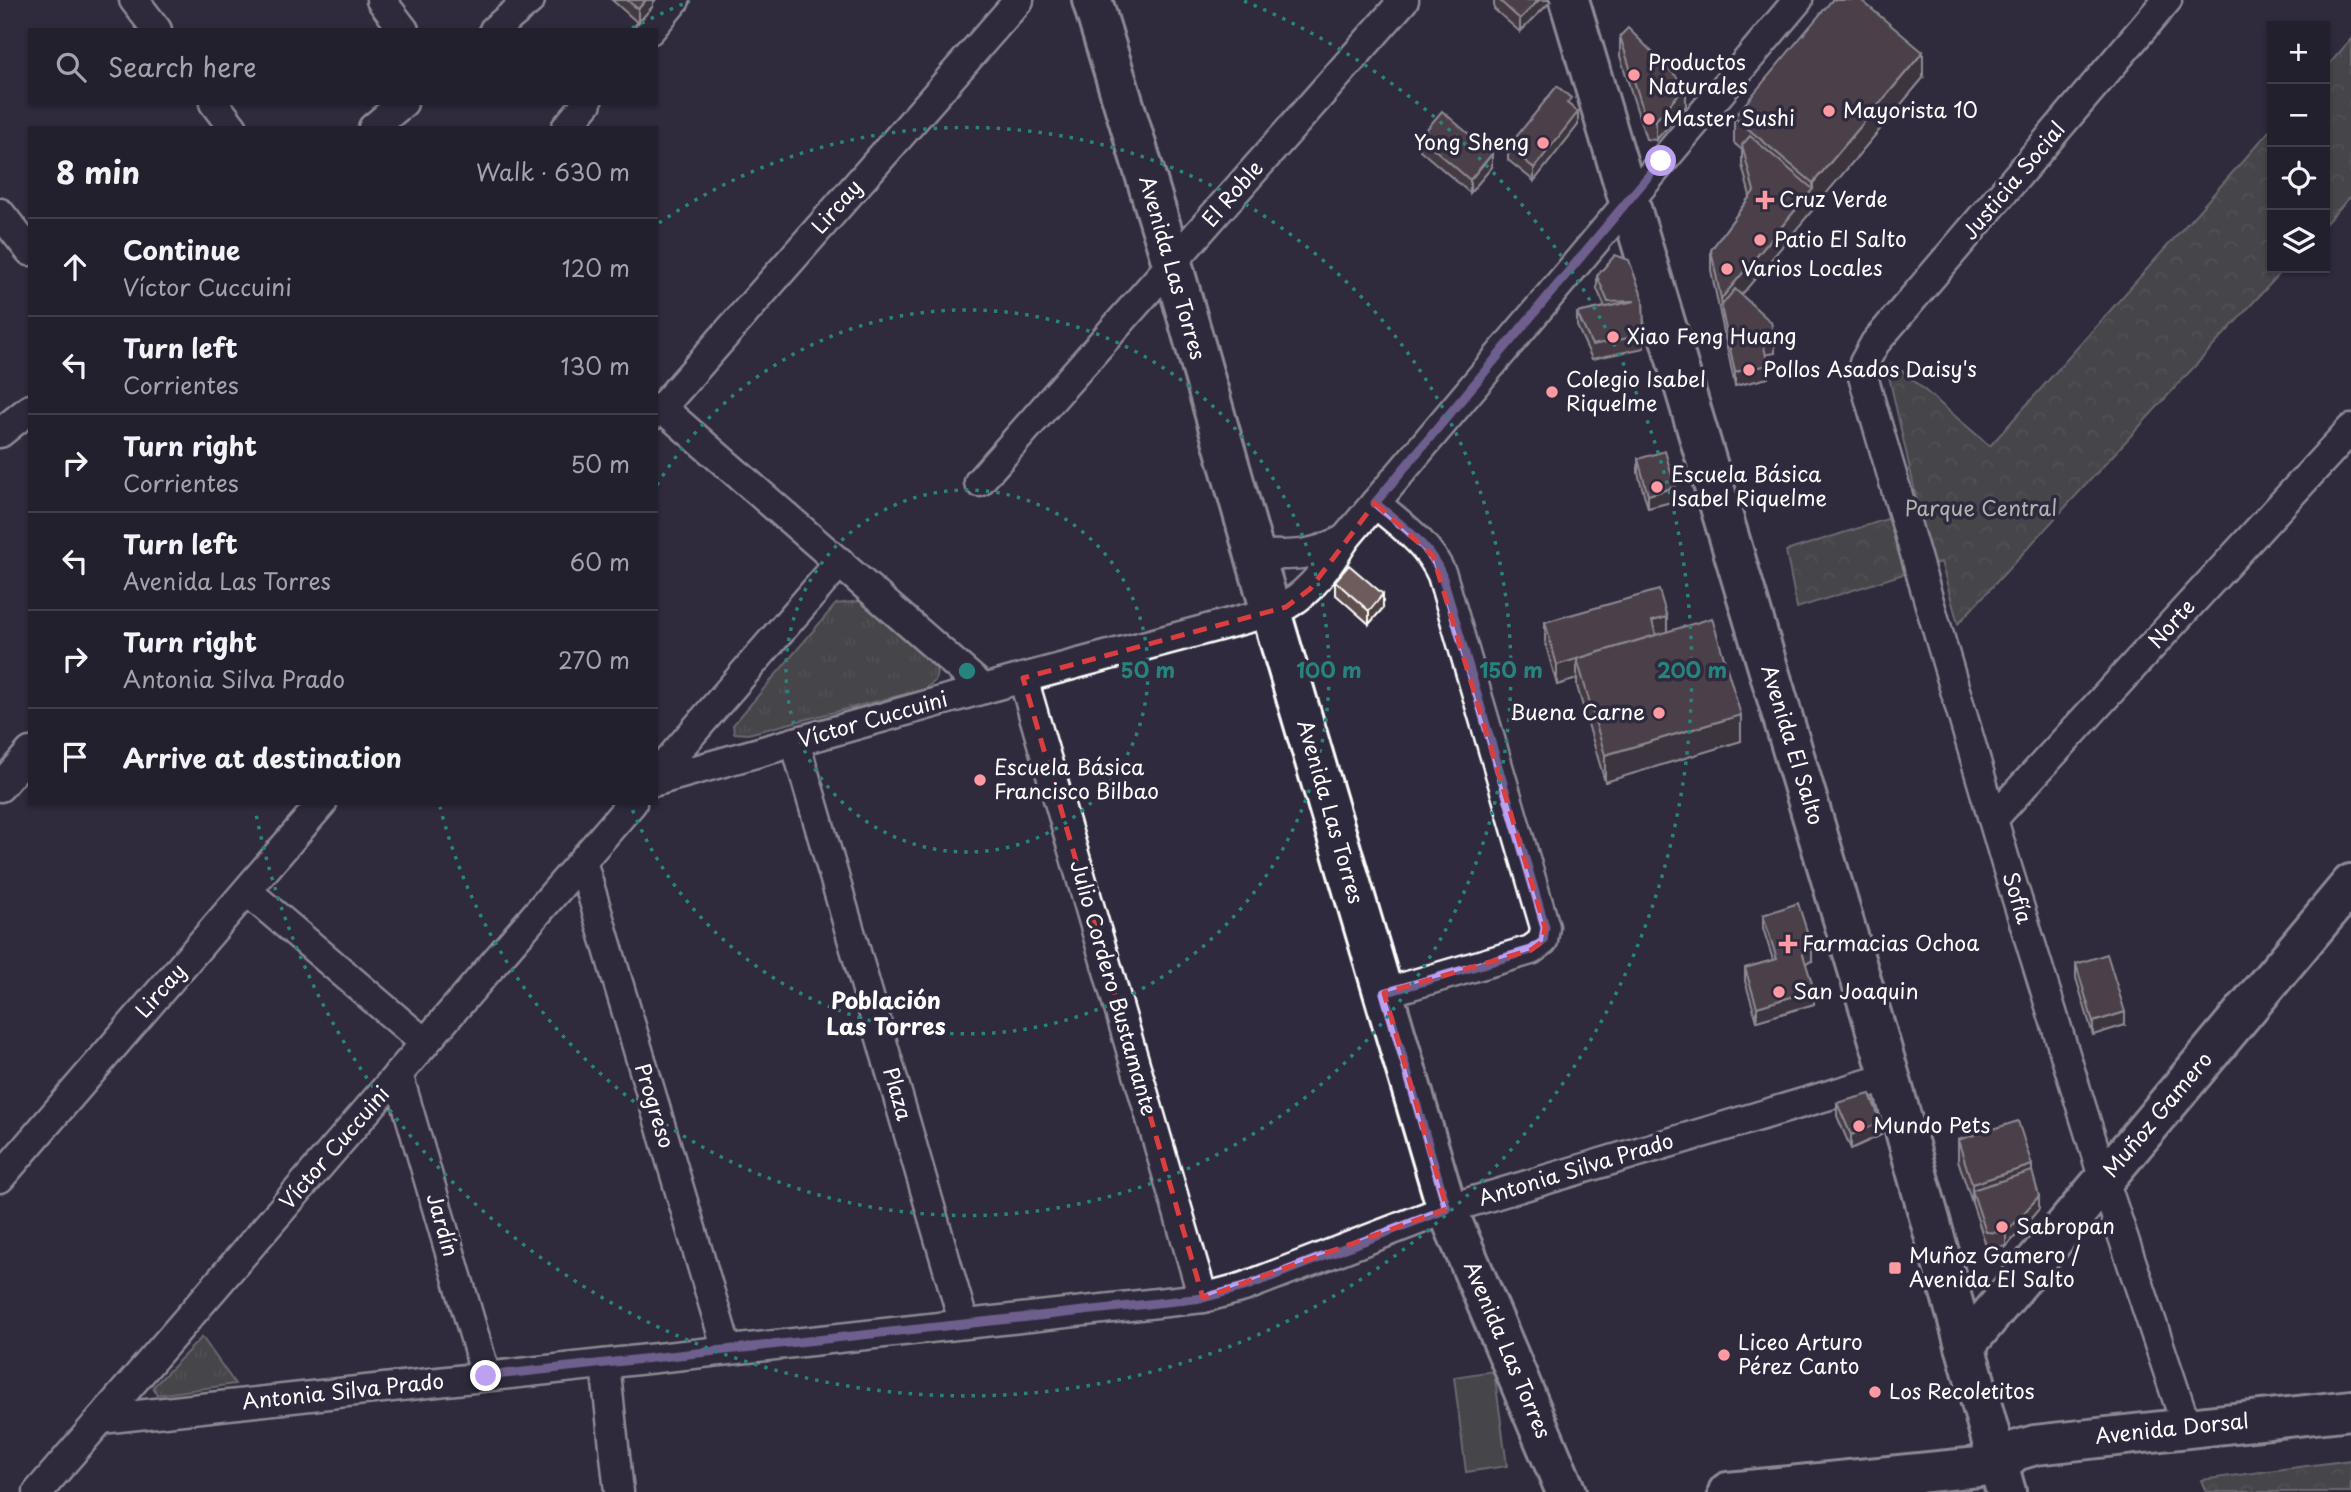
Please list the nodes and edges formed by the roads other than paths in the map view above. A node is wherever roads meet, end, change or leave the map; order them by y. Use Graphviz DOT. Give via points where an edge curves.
graph roads {
  1 [pos="134,0"];
  2 [pos="381,0"];
  3 [pos="530,0"];
  4 [pos="676,0"];
  5 [pos="1019,0"];
  6 [pos="1091,0"];
  7 [pos="1404,0"];
  8 [pos="1569,0"];
  9 [pos="1798,0"];
  10 [pos="2167,0"];
  11 [pos="155,28"];
  12 [pos="402,28"];
  13 [pos="496,28"];
  14 [pos="652,28"];
  15 [pos="216,105"];
  16 [pos="401,105"];
  17 [pos="585,105"];
  18 [pos="231,126"];
  19 [pos="375,126"];
  20 [pos="568,126"];
  21 [pos="1630,199"];
  22 [pos="0,213"];
  23 [pos="28,248"];
  24 [pos="1172,262"];
  25 [pos="1864,363"];
  26 [pos="28,411"];
  27 [pos="659,411"];
  28 [pos="2351,429"];
  29 [pos="0,433"];
  30 [pos="979,482"];
  31 [pos="1375,503"];
  32 [pos="1345,539"];
  33 [pos="1255,554"];
  34 [pos="840,562"];
  35 [pos="1271,612"];
  36 [pos="1023,678"];
  37 [pos="985,689"];
  38 [pos="795,742"];
  39 [pos="28,754"];
  40 [pos="658,773"];
  41 [pos="658,781"];
  42 [pos="0,787"];
  43 [pos="320,805"];
  44 [pos="630,805"];
  45 [pos="1993,819"];
  46 [pos="582,862"];
  47 [pos="2351,884"];
  48 [pos="247,891"];
  49 [pos="1384,993"];
  50 [pos="425,1043"];
  51 [pos="398,1074"];
  52 [pos="1890,1077"];
  53 [pos="5,1162"];
  54 [pos="2104,1180"];
  55 [pos="1447,1209"];
  56 [pos="1203,1298"];
  57 [pos="964,1324"];
  58 [pos="1965,1346"];
  59 [pos="727,1350"];
  60 [pos="605,1364"];
  61 [pos="486,1376"];
  62 [pos="2351,1410"];
  63 [pos="101,1419"];
  64 [pos="2187,1428"];
  65 [pos="2002,1479"];
  66 [pos="38,1492"];
  67 [pos="619,1492"];
  68 [pos="1566,1492"];
  69 [pos="1728,1492"];
  1 -- 11 [label="street"];
  2 -- 12 [label="street"];
  3 -- 13 [label="street"];
  4 -- 14 [label="street"];
  5 -- 27 [label="street, Lircay"];
  6 -- 24 [label="street, Avenida Las Torres"];
  7 -- 24 [label="street, El Roble"];
  8 -- 21 [label="street, Avenida El Salto"];
  9 -- 21 [label="street, Víctor Cuccuini"];
  10 -- 25 [label="street, Justicia Social" via="1875,343"];
  15 -- 18 [label="street"];
  16 -- 19 [label="street"];
  17 -- 20 [label="street"];
  21 -- 31 [label="street, Víctor Cuccuini"];
  21 -- 52 [label="street, Avenida El Salto"];
  22 -- 23 [label="street"];
  24 -- 30 [label="street, El Roble"];
  24 -- 33 [label="street, Avenida Las Torres"];
  25 -- 45 [label="street, Sofía" via="1864,384"];
  26 -- 29 [label="street"];
  27 -- 34 [label="street"];
  28 -- 45 [label="street, Norte"];
  31 -- 32 [label="street, Víctor Cuccuini"];
  31 -- 49 [label="street" via="1418,539 1442,575 1545,927 1543,941 1531,950"];
  32 -- 33 [label="street, Víctor Cuccuini" via="1305,555"];
  32 -- 35 [label="street, Víctor Cuccuini" via="1310,589"];
  33 -- 35 [label="street, Avenida Las Torres"];
  34 -- 37 [label="street"];
  34 -- 40 [label="street"];
  35 -- 36 [label="street, Víctor Cuccuini"];
  35 -- 49 [label="street, Avenida Las Torres"];
  36 -- 37 [label="street, Víctor Cuccuini"];
  36 -- 56 [label="street, Julio Cordero Bustamante"];
  37 -- 38 [label="street, Víctor Cuccuini"];
  38 -- 41 [label="street, Víctor Cuccuini"];
  38 -- 57 [label="street, Plaza"];
  39 -- 42 [label="street"];
  43 -- 48 [label="street, Lircay"];
  44 -- 46 [label="street, Víctor Cuccuini"];
  45 -- 54 [label="street, Sofía"];
  46 -- 50 [label="street, Víctor Cuccuini"];
  46 -- 59 [label="street, Progreso"];
  47 -- 54 [label="street, Muñoz Gamero"];
  48 -- 50 [label="street"];
  48 -- 53 [label="street, Lircay"];
  49 -- 55 [label="street, Avenida Las Torres"];
  50 -- 51 [label="street, Víctor Cuccuini"];
  51 -- 61 [label="street, Jardín"];
  51 -- 63 [label="street, Víctor Cuccuini"];
  52 -- 55 [label="street, Antonia Silva Prado"];
  52 -- 58 [label="street, Avenida El Salto"];
  54 -- 58 [label="street, Muñoz Gamero"];
  54 -- 64 [label="street, Sofía"];
  55 -- 56 [label="street, Antonia Silva Prado" via="1244,1287"];
  55 -- 68 [label="street, Avenida Las Torres"];
  56 -- 57 [label="street, Antonia Silva Prado"];
  57 -- 59 [label="street, Antonia Silva Prado"];
  58 -- 65 [label="street, Avenida El Salto"];
  59 -- 60 [label="street, Antonia Silva Prado"];
  60 -- 61 [label="street, Antonia Silva Prado"];
  60 -- 67 [label="street"];
  61 -- 63 [label="street, Antonia Silva Prado"];
  62 -- 64 [label="street, Avenida Dorsal"];
  63 -- 66 [label="street, Víctor Cuccuini"];
  64 -- 65 [label="street, Avenida Dorsal" via="2035,1444 2015,1451"];
  65 -- 69 [label="street"];
}
